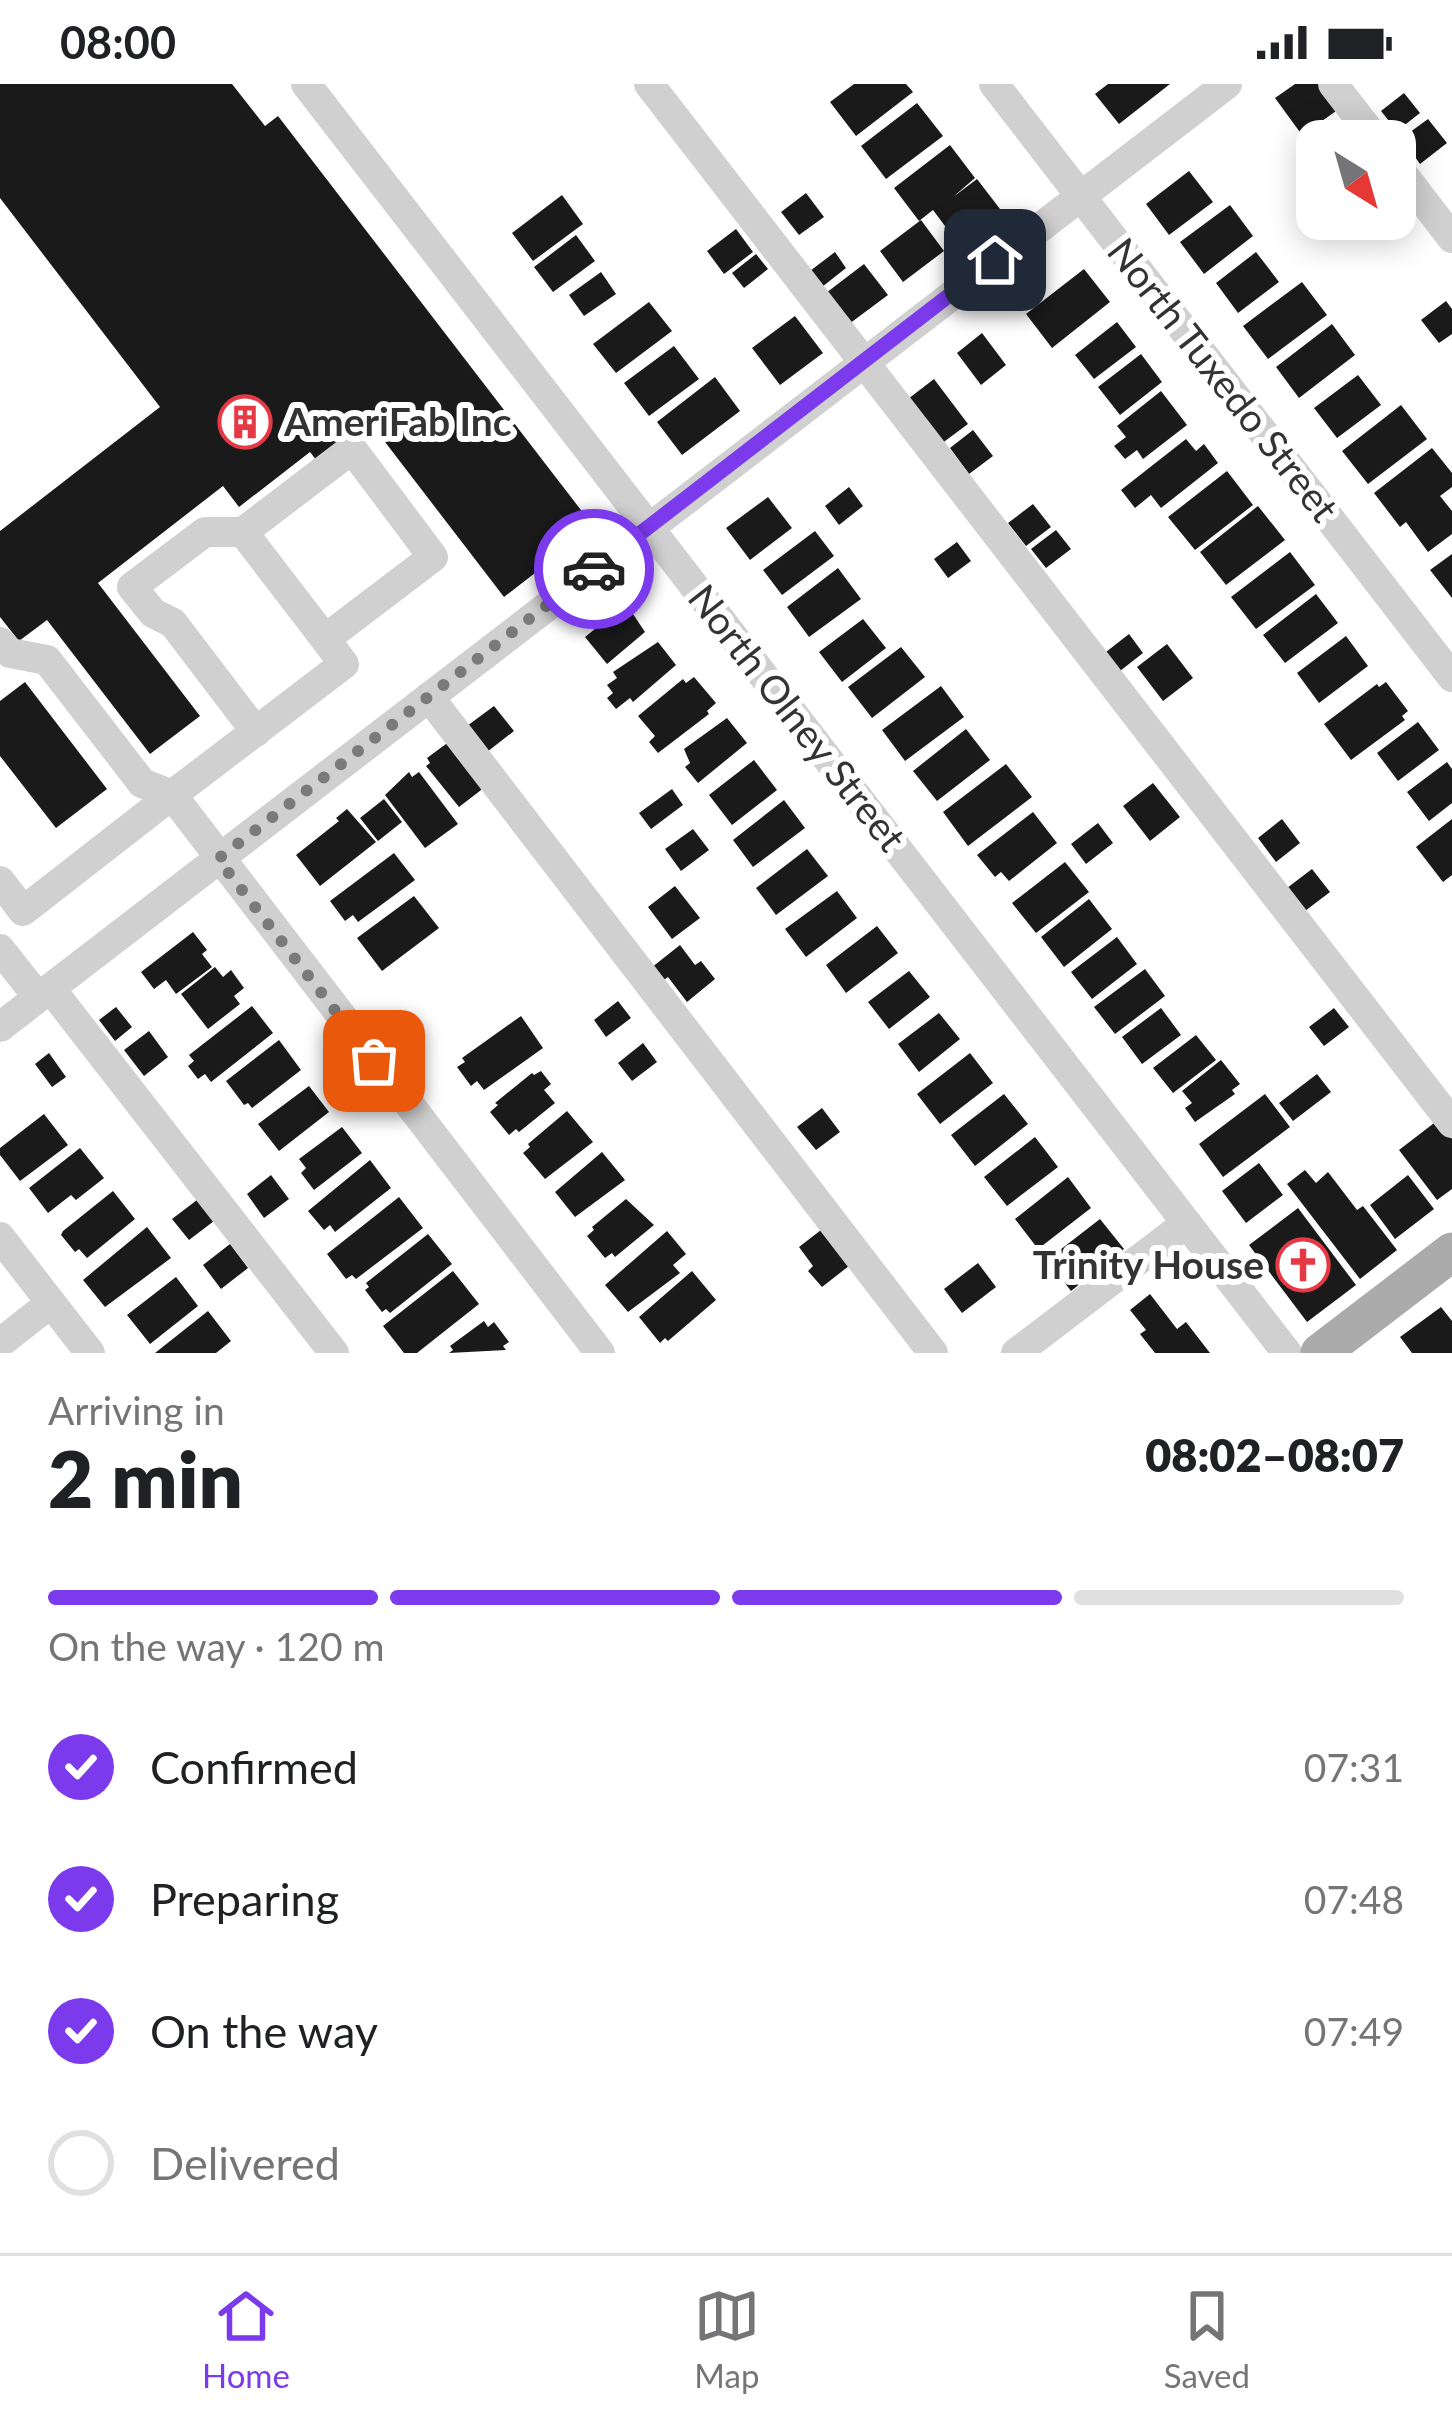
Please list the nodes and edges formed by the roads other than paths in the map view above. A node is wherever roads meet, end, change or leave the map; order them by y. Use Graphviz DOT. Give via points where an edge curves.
graph roads {
  1 [pos="306,84"];
  2 [pos="649,84"];
  3 [pos="994,84"];
  4 [pos="1227,84"];
  5 [pos="1333,84"];
  6 [pos="1361,120"];
  7 [pos="1416,191"];
  8 [pos="1080,195"];
  9 [pos="1452,238"];
  10 [pos="863,362"];
  11 [pos="649,526"];
  12 [pos="243,532"];
  13 [pos="325,639"];
  14 [pos="0,642"];
  15 [pos="1452,676"];
  16 [pos="429,697"];
  17 [pos="256,732"];
  18 [pos="172,795"];
  19 [pos="218,859"];
  20 [pos="0,881"];
  21 [pos="11,919"];
  22 [pos="0,949"];
  23 [pos="44,993"];
  24 [pos="0,1027"];
  25 [pos="1452,1124"];
  26 [pos="1187,1223"];
  27 [pos="0,1237"];
  28 [pos="1452,1252"];
  29 [pos="51,1303"];
  30 [pos="0,1343"];
  31 [pos="1339,1347"];
  32 [pos="90,1353"];
  33 [pos="334,1353"];
  34 [pos="600,1353"];
  35 [pos="933,1353"];
  36 [pos="1016,1353"];
  37 [pos="1287,1353"];
  1 -- 11 [label="street, North Olney Street"];
  2 -- 10 [label="street"];
  3 -- 8 [label="street, North Tuxedo Street"];
  4 -- 8 [label="street"];
  5 -- 6 [label="street"];
  7 -- 9 [label="street"];
  8 -- 10 [label="street"];
  8 -- 15 [label="street, North Tuxedo Street"];
  10 -- 11 [label="street"];
  10 -- 25 [label="street"];
  11 -- 16 [label="street"];
  11 -- 26 [label="street, North Olney Street"];
  12 -- 13 [label="street"];
  12 -- 13 [label="street" via="352,449 367,468 433,556"];
  12 -- 17 [label="street" via="205,532 132,587 173,623"];
  13 -- 17 [label="street" via="344,664"];
  14 -- 18 [label="street" via="10,653 46,660 142,783"];
  16 -- 19 [label="street"];
  16 -- 35 [label="street"];
  17 -- 18 [label="street"];
  18 -- 19 [label="street"];
  18 -- 21 [label="street"];
  19 -- 23 [label="street"];
  19 -- 34 [label="street"];
  20 -- 21 [label="street"];
  22 -- 23 [label="street"];
  23 -- 24 [label="street"];
  23 -- 33 [label="street"];
  26 -- 36 [label="street"];
  26 -- 37 [label="street, North Olney Street"];
  27 -- 29 [label="street"];
  28 -- 31 [label="main road"];
  29 -- 30 [label="street"];
  29 -- 32 [label="street"];
}
